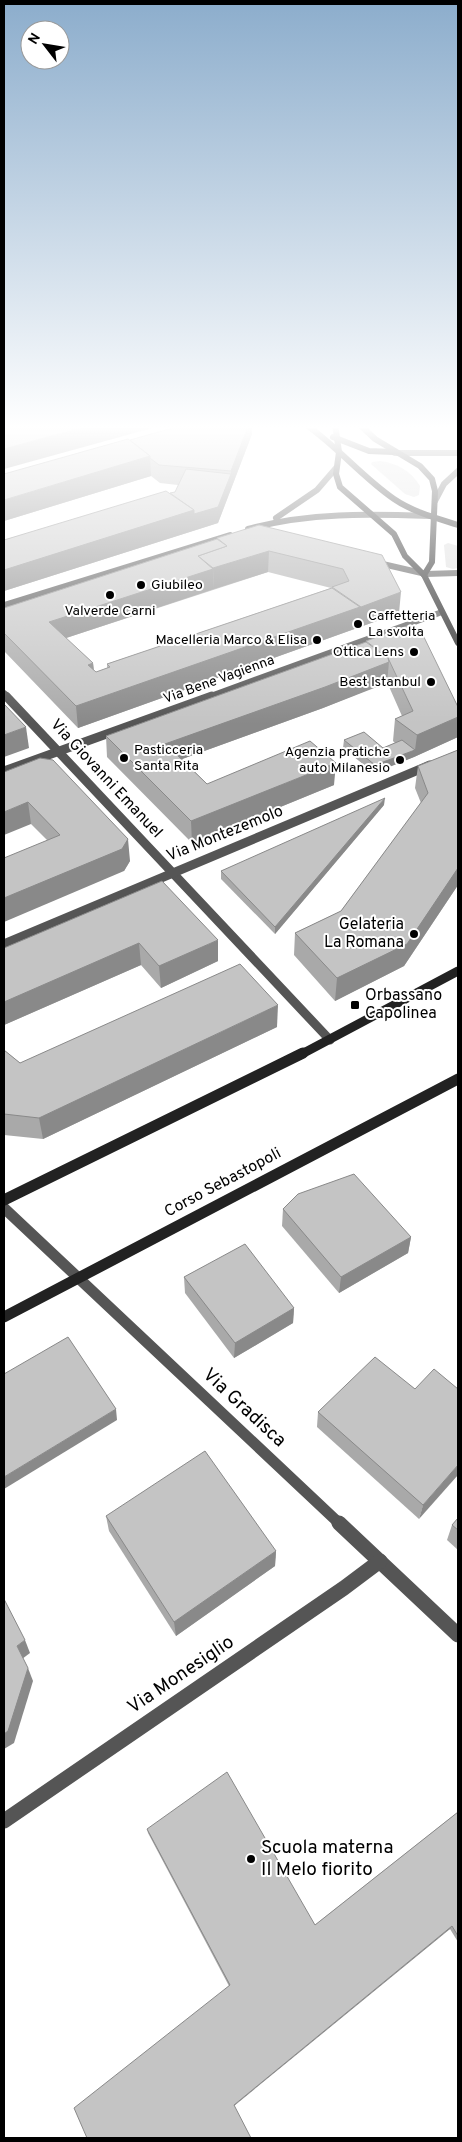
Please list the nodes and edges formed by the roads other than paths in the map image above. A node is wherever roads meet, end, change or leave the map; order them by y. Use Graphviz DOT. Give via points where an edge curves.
graph roads {
  1 [pos="263,524"];
  2 [pos="383,524"];
  3 [pos="434,524"];
  4 [pos="236,533"];
  5 [pos="263,535"];
  6 [pos="369,560"];
  7 [pos="458,573"];
  8 [pos="424,575"];
  9 [pos="4,605"];
  10 [pos="442,612"];
  11 [pos="458,643"];
  12 [pos="4,693"];
  13 [pos="59,751"];
  14 [pos="440,761"];
  15 [pos="4,771"];
  16 [pos="171,872"];
  17 [pos="4,944"];
  18 [pos="458,971"];
  19 [pos="330,1040"];
  20 [pos="458,1079"];
  21 [pos="4,1200"];
  22 [pos="4,1208"];
  23 [pos="79,1277"];
  24 [pos="4,1317"];
  25 [pos="380,1561"];
  26 [pos="458,1635"];
  27 [pos="4,1821"];
  1 -- 5 [label="street" via="244,531"];
  2 -- 8 [label="street" via="394,534 405,556"];
  3 -- 8 [label="street" via="432,562"];
  4 -- 9 [label="street"];
  6 -- 8 [label="street"];
  7 -- 8 [label="street"];
  8 -- 10 [label="street"];
  10 -- 11 [label="street"];
  10 -- 13 [label="street, Via Bene Vagienna"];
  12 -- 13 [label="street, Via Giovanni Emanuel"];
  13 -- 15 [label="street, Via Bene Vagienna"];
  13 -- 16 [label="street, Via Giovanni Emanuel"];
  14 -- 16 [label="street, Via Montezemolo"];
  16 -- 17 [label="street, Via Montezemolo"];
  16 -- 19 [label="street, Via Giovanni Emanuel"];
  18 -- 19 [label="street"];
  19 -- 21 [label="street"];
  20 -- 23 [label="street, Corso Sebastopoli"];
  22 -- 23 [label="street, Via Gradisca"];
  23 -- 24 [label="street, Corso Sebastopoli"];
  23 -- 25 [label="street, Via Gradisca"];
  25 -- 26 [label="street, Via Gradisca"];
  25 -- 27 [label="street, Via Monesiglio"];
}
